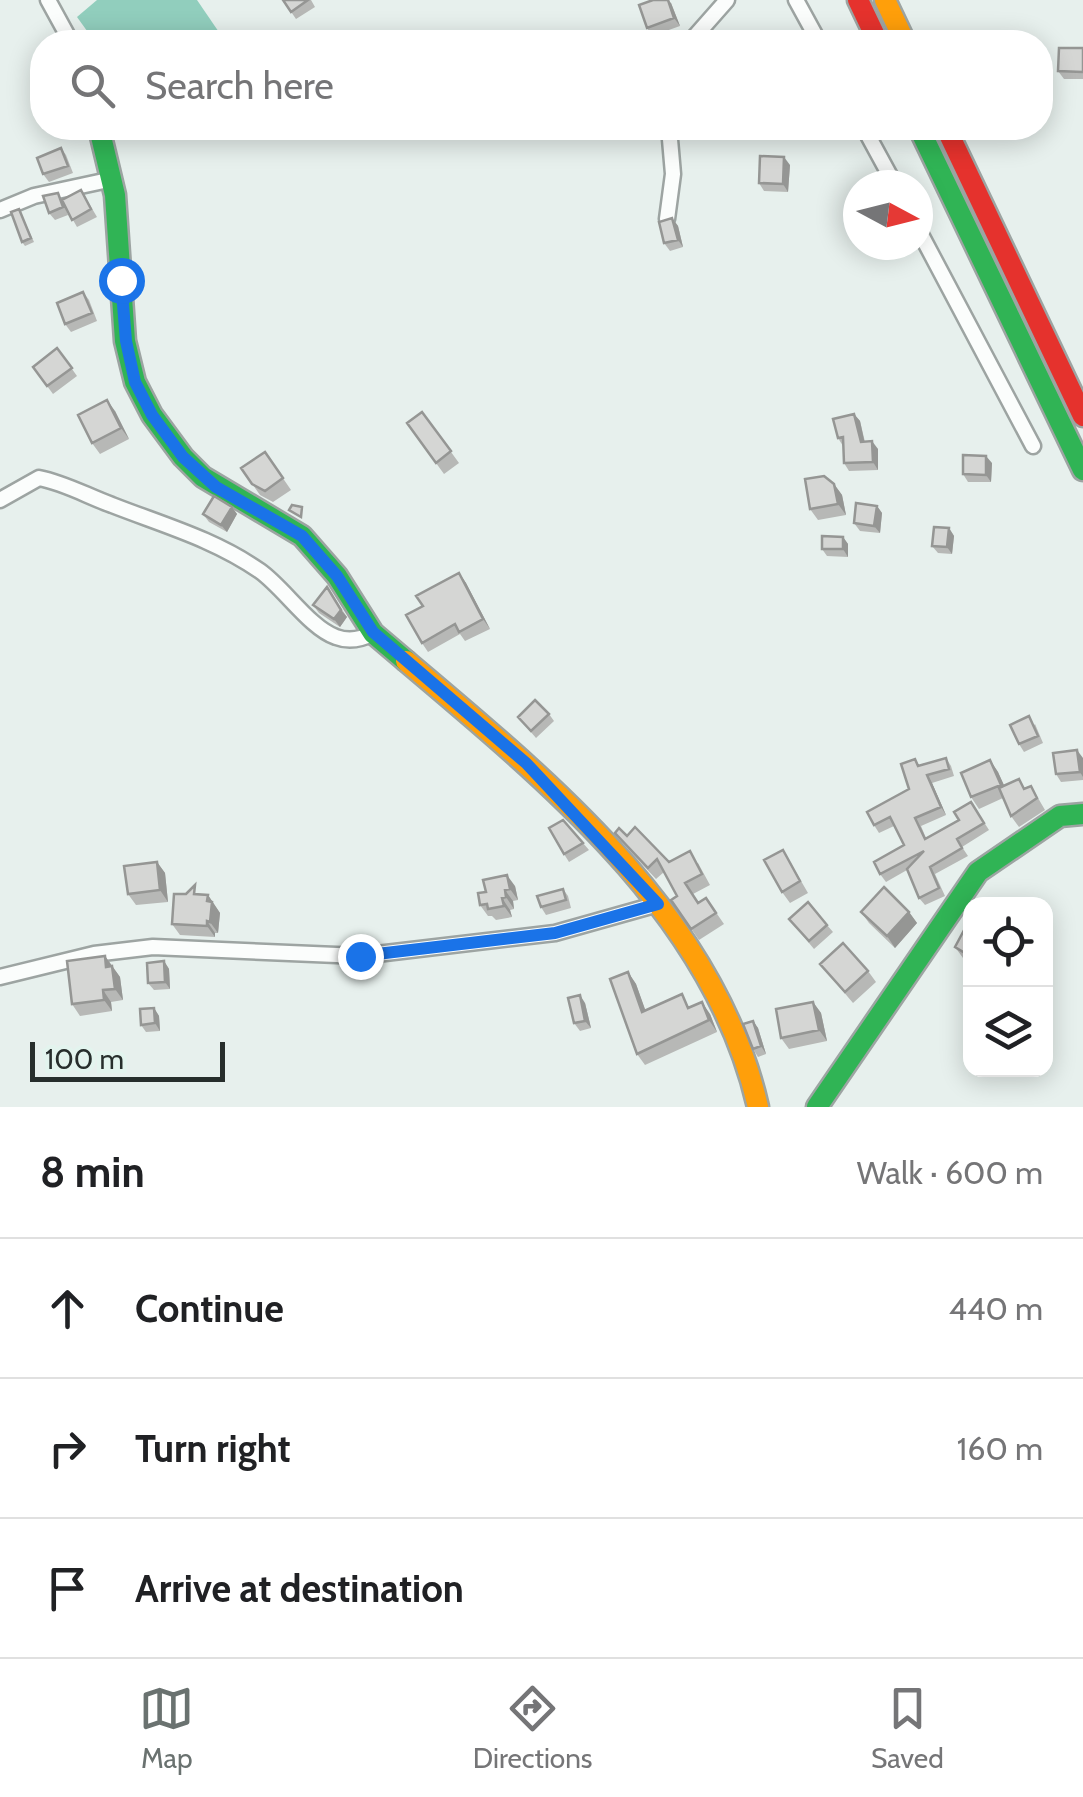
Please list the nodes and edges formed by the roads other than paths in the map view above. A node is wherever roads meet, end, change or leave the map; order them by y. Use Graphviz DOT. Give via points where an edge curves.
graph roads {
  1 [pos="48,0"];
  2 [pos="727,0"];
  3 [pos="796,0"];
  4 [pos="858,0"];
  5 [pos="885,0"];
  6 [pos="64,30"];
  7 [pos="701,30"];
  8 [pos="812,30"];
  9 [pos="872,30"];
  10 [pos="899,30"];
  11 [pos="102,140"];
  12 [pos="671,140"];
  13 [pos="871,140"];
  14 [pos="925,140"];
  15 [pos="952,140"];
  16 [pos="887,170"];
  17 [pos="113,178"];
  18 [pos="0,210"];
  19 [pos="667,219"];
  20 [pos="933,257"];
  21 [pos="1083,416"];
  22 [pos="1034,446"];
  23 [pos="1083,470"];
  24 [pos="0,500"];
  25 [pos="373,632"];
  26 [pos="1083,814"];
  27 [pos="658,904"];
  28 [pos="0,977"];
  29 [pos="758,1107"];
  30 [pos="817,1107"];
  1 -- 6 [label="street"];
  2 -- 7 [label="street"];
  3 -- 8 [label="street"];
  4 -- 9 [label="main road"];
  5 -- 10 [label="main road"];
  11 -- 17 [label="main road"];
  12 -- 19 [label="street"];
  13 -- 16 [label="street"];
  14 -- 23 [label="main road"];
  15 -- 21 [label="main road"];
  17 -- 18 [label="street"];
  17 -- 25 [label="main road" via="126,341 135,382 152,415 204,477 302,536"];
  20 -- 22 [label="street"];
  24 -- 25 [label="street" via="39,478 57,482 185,530 241,559 330,635 355,640"];
  25 -- 27 [label="main road" via="526,763"];
  26 -- 30 [label="main road" via="1060,816 978,872"];
  27 -- 28 [label="street" via="555,933 360,956 153,947"];
  27 -- 29 [label="main road" via="716,988"];
}
